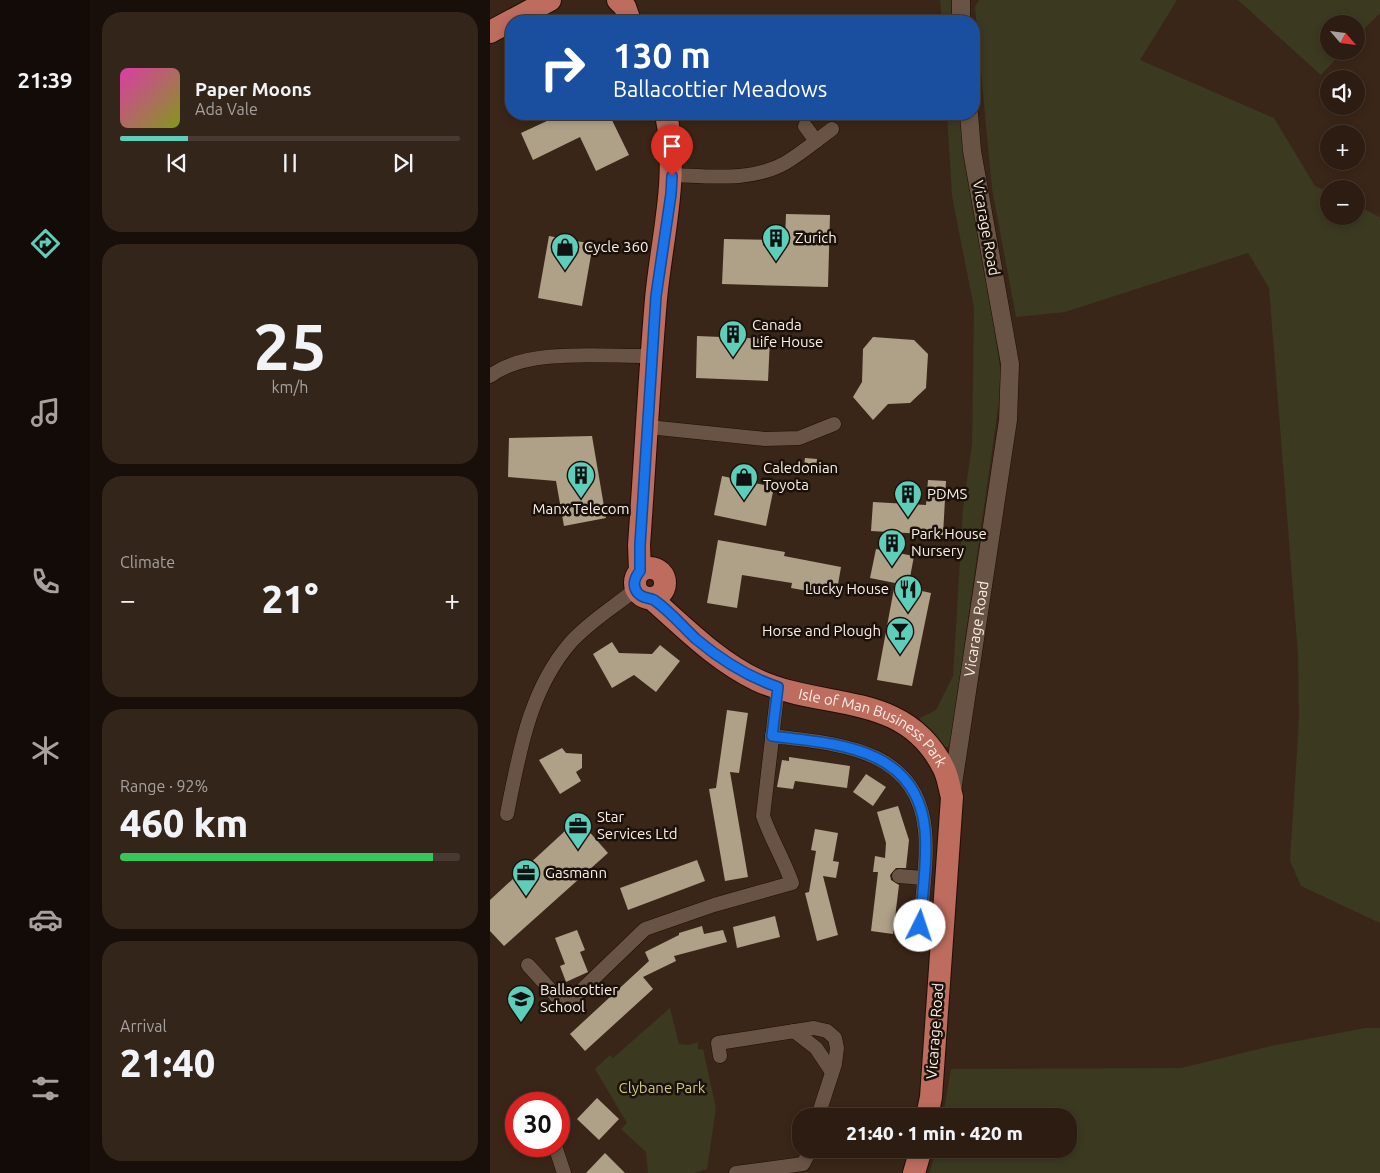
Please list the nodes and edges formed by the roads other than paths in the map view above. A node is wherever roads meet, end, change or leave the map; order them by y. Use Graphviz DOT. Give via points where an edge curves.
graph roads {
  1 [pos="550,0"];
  2 [pos="961,0"];
  3 [pos="522,15"];
  4 [pos="961,15"];
  5 [pos="505,24"];
  6 [pos="490,32"];
  7 [pos="667,120"];
  8 [pos="969,120"];
  9 [pos="805,126"];
  10 [pos="832,129"];
  11 [pos="816,141"];
  12 [pos="672,176"];
  13 [pos="652,356"];
  14 [pos="490,376"];
  15 [pos="834,424"];
  16 [pos="648,428"];
  17 [pos="646,592"];
  18 [pos="778,687"];
  19 [pos="772,736"];
  20 [pos="952,797"];
  21 [pos="507,814"];
  22 [pos="899,876"];
  23 [pos="923,878"];
  24 [pos="920,926"];
  25 [pos="528,965"];
  26 [pos="794,1031"];
  27 [pos="720,1056"];
  28 [pos="832,1072"];
  29 [pos="821,1108"];
  30 [pos="929,1108"];
  31 [pos="559,1157"];
  32 [pos="918,1158"];
  33 [pos="803,1168"];
  34 [pos="564,1173"];
  35 [pos="736,1173"];
  36 [pos="914,1173"];
  1 -- 3 [label="highway"];
  2 -- 4 [label="street"];
  5 -- 6 [label="highway"];
  7 -- 12 [label="highway, Isle of Man Business Park"];
  8 -- 20 [label="street, Vicarage Road" via="972,151 1010,364 1008,420"];
  9 -- 11 [label="street"];
  10 -- 11 [label="street"];
  11 -- 12 [label="street" via="785,163 766,171 736,177"];
  12 -- 13 [label="highway, Isle of Man Business Park" via="656,296"];
  13 -- 14 [label="street" via="546,356 522,360"];
  13 -- 16 [label="highway, Isle of Man Business Park"];
  15 -- 16 [label="street" via="799,438 765,439"];
  16 -- 17 [label="highway, Isle of Man Business Park" via="640,545"];
  17 -- 18 [label="highway, Isle of Man Business Park" via="696,639 758,680"];
  17 -- 21 [label="street" via="588,626 557,660 539,690"];
  18 -- 19 [label="street"];
  18 -- 20 [label="highway, Isle of Man Business Park" via="875,709 906,724 931,746 944,769"];
  19 -- 23 [label="street" via="864,751 899,771 920,804 925,831"];
  19 -- 25 [label="street" via="763,816 792,883 645,929 564,1006"];
  20 -- 30 [label="highway, Vicarage Road"];
  22 -- 23 [label="street"];
  23 -- 24 [label="street"];
  26 -- 27 [label="street" via="718,1043"];
  26 -- 28 [label="street" via="816,1048"];
  26 -- 28 [label="street" via="821,1029 835,1038 838,1048"];
  28 -- 29 [label="street"];
  31 -- 34 [label="street"];
  32 -- 36 [label="highway"];
  33 -- 35 [label="street"];
}
